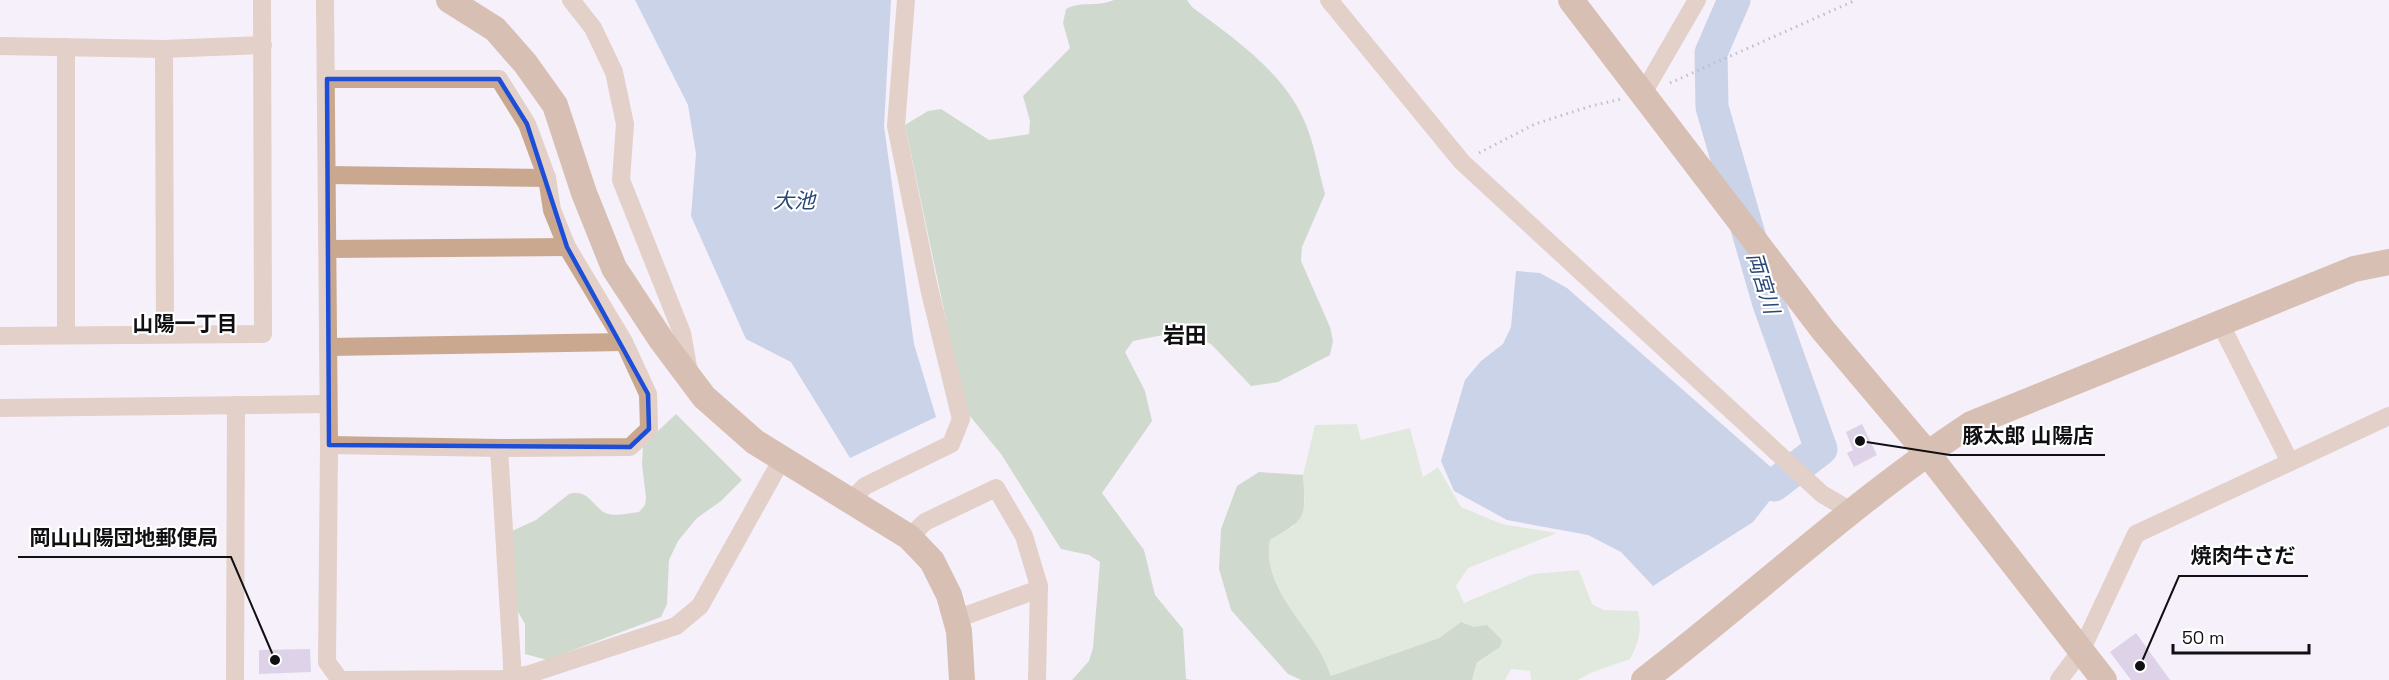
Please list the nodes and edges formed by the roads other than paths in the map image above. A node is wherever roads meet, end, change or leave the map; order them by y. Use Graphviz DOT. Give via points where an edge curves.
graph roads {
  1 [pos="262,0"];
  2 [pos="326,0"];
  3 [pos="449,0"];
  4 [pos="571,0"];
  5 [pos="906,0"];
  6 [pos="1329,0"];
  7 [pos="1571,0"];
  8 [pos="1697,0"];
  9 [pos="263,45"];
  10 [pos="0,46"];
  11 [pos="66,47"];
  12 [pos="164,49"];
  13 [pos="327,79"];
  14 [pos="1642,95"];
  15 [pos="327,175"];
  16 [pos="547,178"];
  17 [pos="567,247"];
  18 [pos="328,249"];
  19 [pos="2389,262"];
  20 [pos="2220,323"];
  21 [pos="66,334"];
  22 [pos="165,334"];
  23 [pos="0,336"];
  24 [pos="624,342"];
  25 [pos="328,347"];
  26 [pos="689,377"];
  27 [pos="328,404"];
  28 [pos="236,405"];
  29 [pos="0,408"];
  30 [pos="2389,416"];
  31 [pos="329,445"];
  32 [pos="499,448"];
  33 [pos="1927,453"];
  34 [pos="782,459"];
  35 [pos="2290,462"];
  36 [pos="850,501"];
  37 [pos="1851,511"];
  38 [pos="909,537"];
  39 [pos="1039,590"];
  40 [pos="956,619"];
  41 [pos="2081,651"];
  42 [pos="512,672"];
  43 [pos="235,680"];
  44 [pos="962,680"];
  45 [pos="1037,680"];
  46 [pos="1644,680"];
  47 [pos="2059,680"];
  48 [pos="2104,680"];
  1 -- 9 [label="street"];
  2 -- 13 [label="street"];
  3 -- 26 [label="street" via="495,29 555,105 614,268"];
  4 -- 26 [label="street" via="593,28 614,72 625,124 621,180 682,333"];
  5 -- 36 [label="street" via="896,126 961,419 951,444 866,486"];
  6 -- 37 [label="street" via="1462,162 1822,494"];
  7 -- 14 [label="street"];
  8 -- 14 [label="street"];
  9 -- 12 [label="street"];
  9 -- 22 [label="street" via="263,334"];
  10 -- 11 [label="street"];
  11 -- 12 [label="street"];
  11 -- 21 [label="street"];
  12 -- 22 [label="street"];
  13 -- 15 [label="street"];
  13 -- 16 [label="street" via="499,79 526,124"];
  14 -- 33 [label="street" via="1823,330"];
  15 -- 16 [label="street"];
  15 -- 18 [label="street"];
  16 -- 17 [label="street" via="552,210"];
  17 -- 18 [label="street"];
  17 -- 24 [label="street"];
  18 -- 25 [label="street"];
  19 -- 20 [label="street" via="2354,269"];
  20 -- 33 [label="street" via="1971,424"];
  20 -- 35 [label="street"];
  21 -- 22 [label="street"];
  21 -- 23 [label="street"];
  24 -- 25 [label="street"];
  24 -- 32 [label="street" via="648,394 649,429 630,447"];
  25 -- 27 [label="street"];
  26 -- 34 [label="street" via="704,397 755,442"];
  27 -- 28 [label="street"];
  27 -- 31 [label="street"];
  28 -- 29 [label="street"];
  28 -- 43 [label="street"];
  30 -- 35 [label="street"];
  31 -- 32 [label="street"];
  31 -- 34 [label="street" via="327,662 340,680 503,679 530,674 676,626 700,606"];
  32 -- 42 [label="street"];
  33 -- 37 [label="street"];
  33 -- 41 [label="street"];
  34 -- 36 [label="street"];
  35 -- 41 [label="street" via="2136,534"];
  36 -- 38 [label="street"];
  37 -- 46 [label="street"];
  38 -- 39 [label="street" via="925,522 996,488 1024,536"];
  38 -- 40 [label="street" via="932,561"];
  39 -- 40 [label="street"];
  39 -- 45 [label="street"];
  40 -- 44 [label="street"];
  41 -- 47 [label="street"];
  41 -- 48 [label="street"];
}
